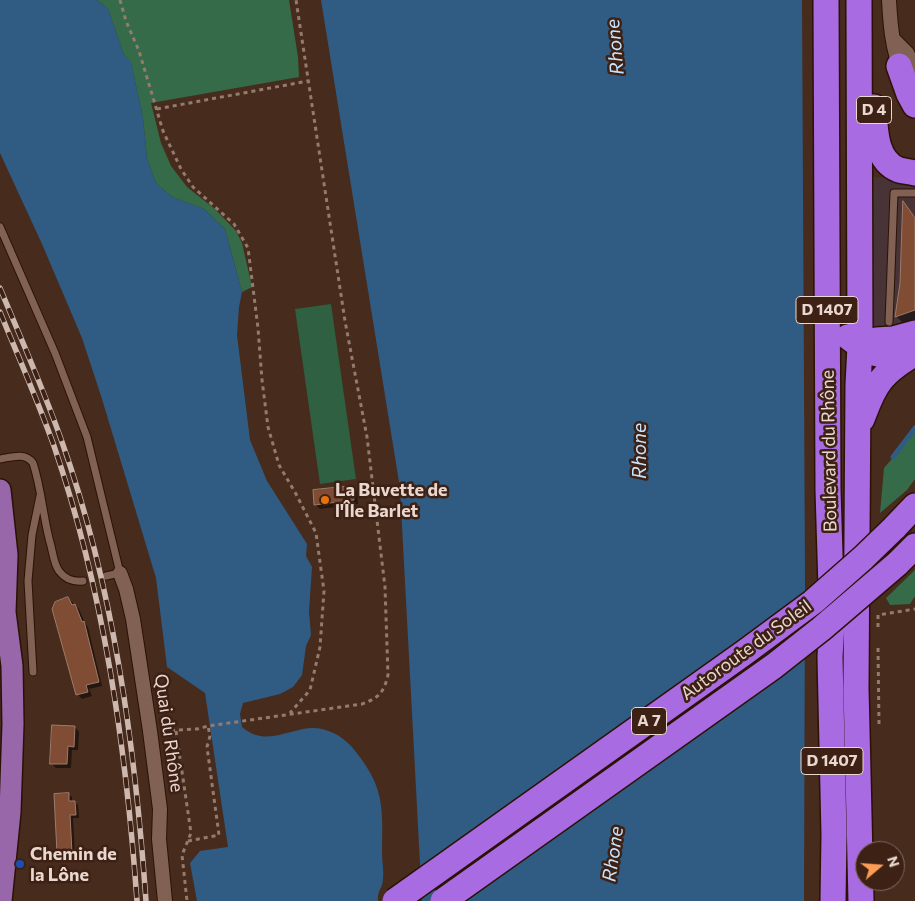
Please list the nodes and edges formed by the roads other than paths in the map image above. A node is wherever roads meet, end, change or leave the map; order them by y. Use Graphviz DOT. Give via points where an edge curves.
graph roads {
  1 [pos="826,0"];
  2 [pos="842,0"];
  3 [pos="859,0"];
  4 [pos="890,0"];
  5 [pos="860,27"];
  6 [pos="907,67"];
  7 [pos="915,93"];
  8 [pos="915,105"];
  9 [pos="915,175"];
  10 [pos="915,181"];
  11 [pos="915,193"];
  12 [pos="0,228"];
  13 [pos="889,322"];
  14 [pos="915,333"];
  15 [pos="860,346"];
  16 [pos="915,352"];
  17 [pos="859,425"];
  18 [pos="0,459"];
  19 [pos="0,490"];
  20 [pos="40,496"];
  21 [pos="915,506"];
  22 [pos="915,546"];
  23 [pos="3,556"];
  24 [pos="120,573"];
  25 [pos="106,576"];
  26 [pos="83,581"];
  27 [pos="832,620"];
  28 [pos="33,672"];
  29 [pos="6,723"];
  30 [pos="1,901"];
  31 [pos="165,901"];
  32 [pos="395,901"];
  33 [pos="443,901"];
  34 [pos="833,901"];
  35 [pos="861,901"];
  1 -- 27 [label="highway, Boulevard du Rhône / D 1407" via="828,490"];
  2 -- 15 [label="highway" via="846,194 843,313 847,335"];
  3 -- 5 [label="highway, Boulevard du Rhône / D 1407"];
  4 -- 6 [label="street" via="893,38"];
  5 -- 9 [label="highway, D 4" via="871,54 877,143 884,158 898,169"];
  5 -- 15 [label="highway, Boulevard du Rhône / D 1407"];
  6 -- 7 [label="street"];
  6 -- 8 [label="highway" via="909,94"];
  9 -- 10 [label="lane"];
  11 -- 13 [label="lane" via="894,193"];
  12 -- 24 [label="lane" via="55,353 87,437"];
  14 -- 15 [label="highway" via="873,340"];
  15 -- 16 [label="highway" via="880,355"];
  15 -- 17 [label="highway, Boulevard du Rhône / D 1407"];
  15 -- 27 [label="highway" via="844,358 839,372 841,486"];
  16 -- 17 [label="highway" via="881,379"];
  17 -- 35 [label="highway, Boulevard du Rhône / D 1407" via="856,640"];
  18 -- 20 [label="lane" via="23,456 30,459"];
  19 -- 23 [label="main road"];
  20 -- 26 [label="lane" via="55,563 67,579"];
  20 -- 28 [label="lane" via="28,580"];
  21 -- 32 [label="highway, Autoroute du Soleil / A 7, bridge" via="813,602"];
  22 -- 33 [label="highway, Autoroute du Soleil / A 7, bridge" via="774,666"];
  23 -- 29 [label="main road" via="5,612 12,666"];
  24 -- 25 [label="lane"];
  24 -- 31 [label="street, Quai du Rhône" via="133,619 150,731 160,809 159,840"];
  27 -- 34 [label="highway, Boulevard du Rhône / D 1407"];
  29 -- 30 [label="main road" via="10,812"];
}
